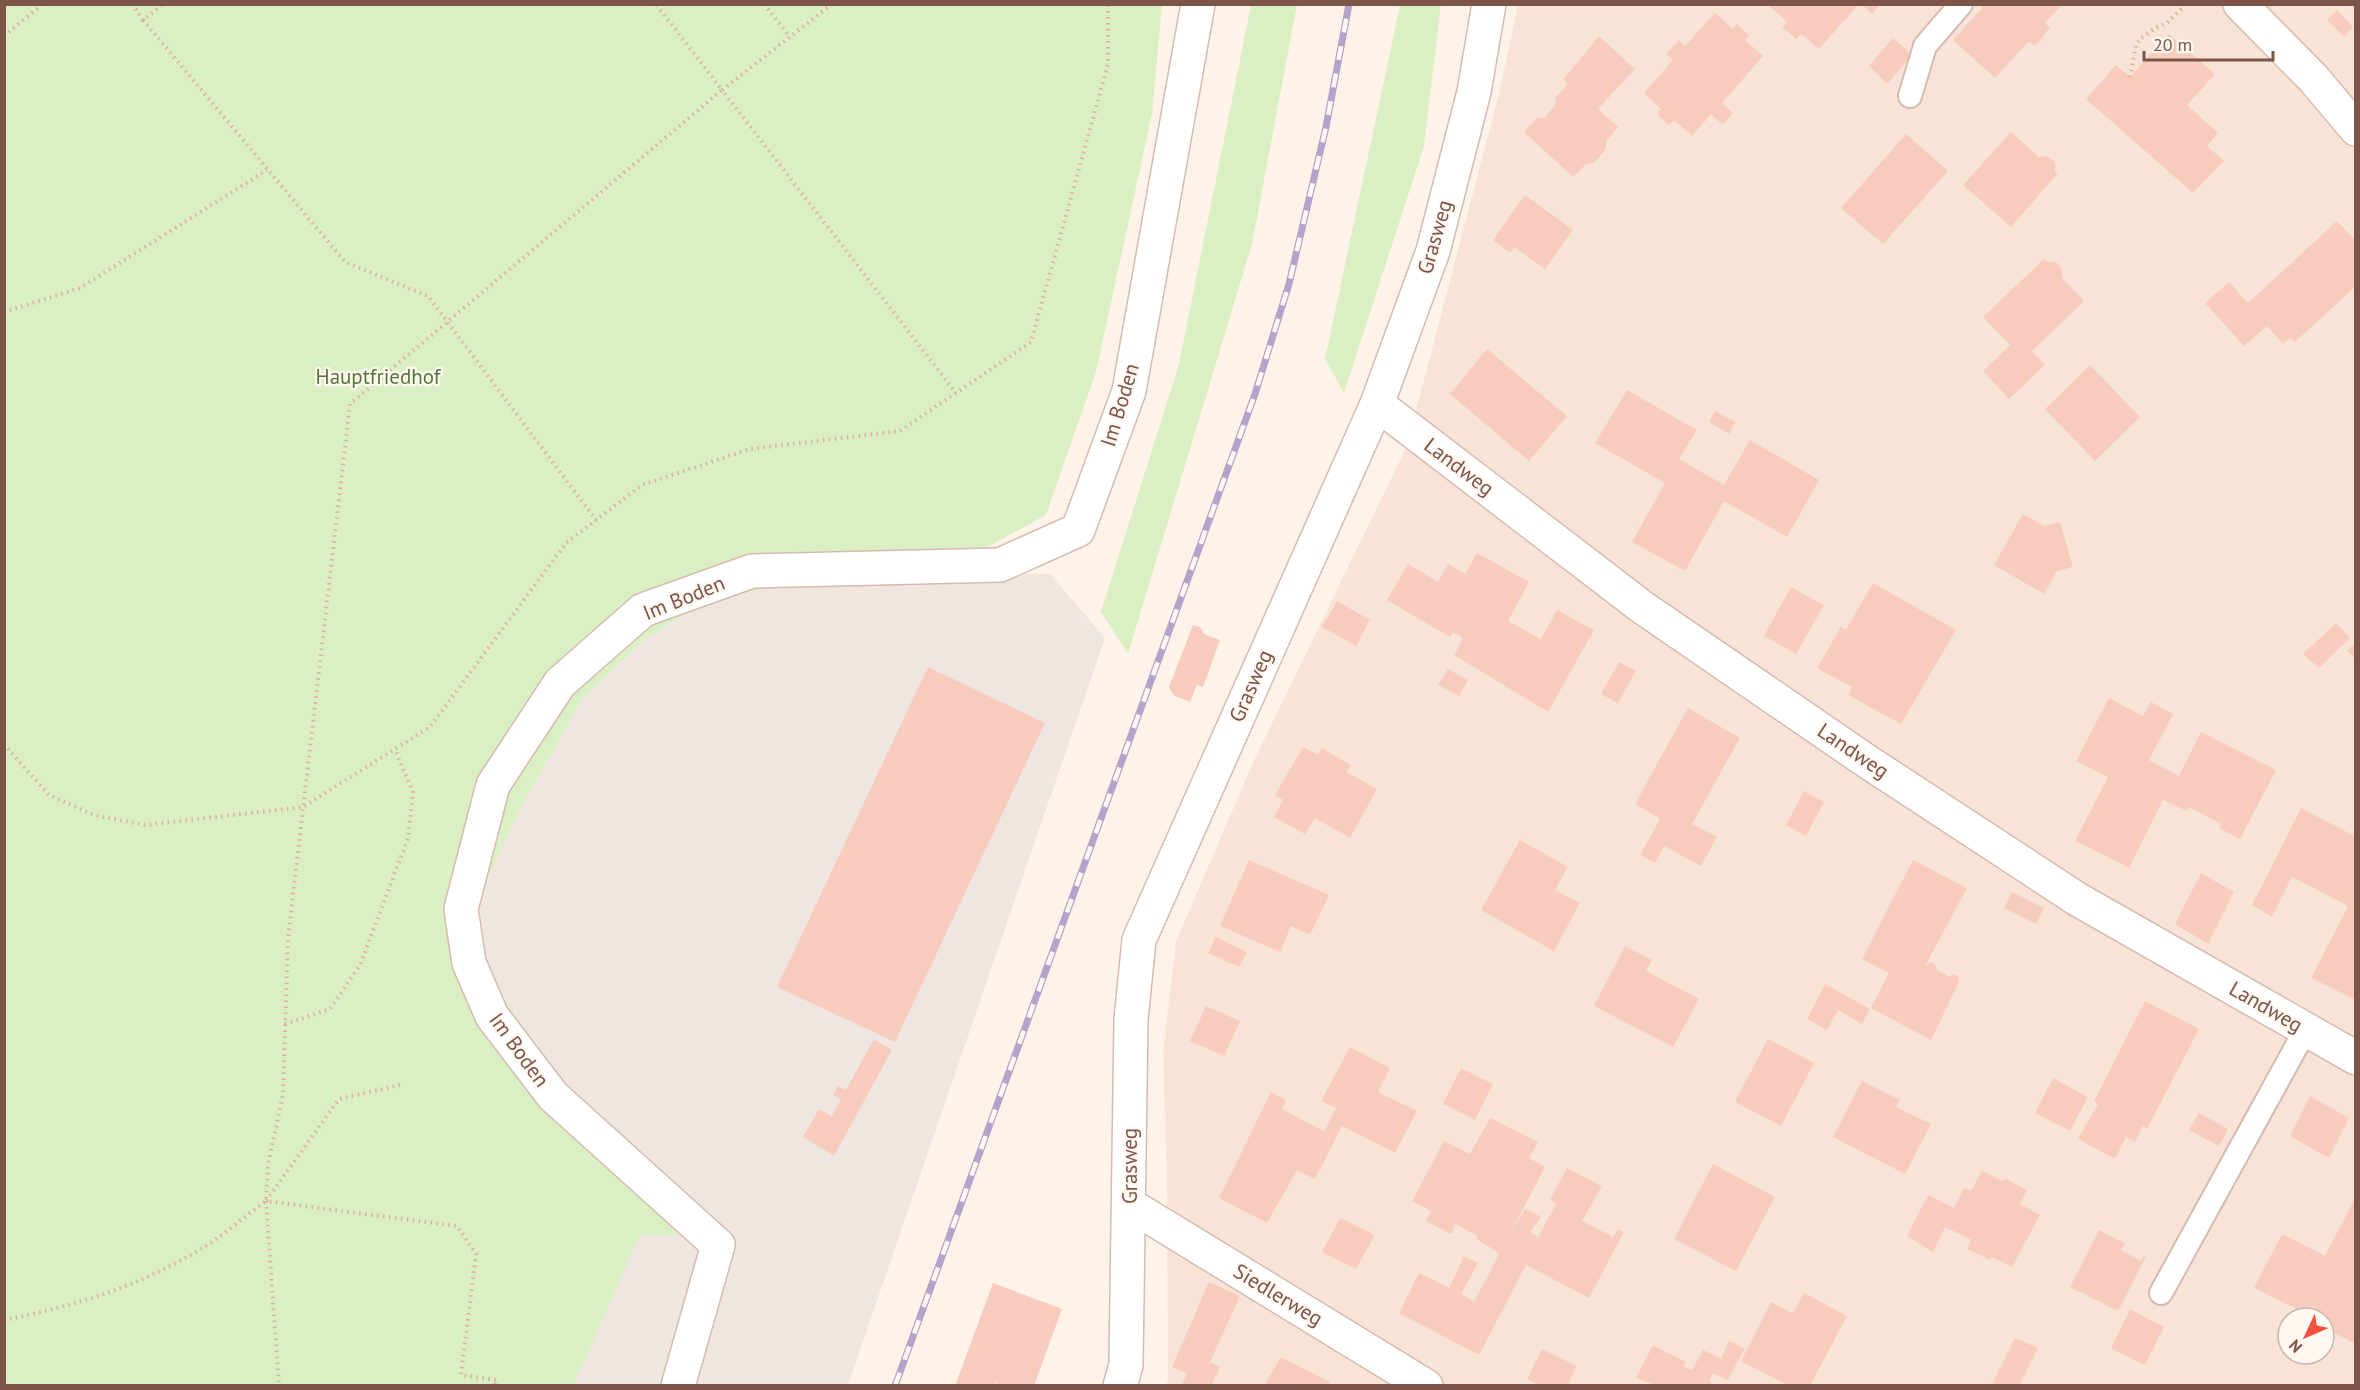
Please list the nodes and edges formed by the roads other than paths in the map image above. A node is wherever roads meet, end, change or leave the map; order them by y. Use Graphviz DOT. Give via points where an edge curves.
graph roads {
  1 [pos="1198,4"];
  2 [pos="1489,4"];
  3 [pos="1961,4"];
  4 [pos="2240,4"];
  5 [pos="1910,96"];
  6 [pos="2355,129"];
  7 [pos="1377,404"];
  8 [pos="2306,1029"];
  9 [pos="2355,1058"];
  10 [pos="1130,1205"];
  11 [pos="2161,1293"];
  12 [pos="678,1386"];
  13 [pos="1119,1386"];
  14 [pos="1426,1386"];
  1 -- 12 [label="street, Im Boden" via="1129,391 1078,530 1000,566 752,571 643,610 560,683 493,785 461,909 469,963 492,1016 553,1096 718,1245"];
  2 -- 7 [label="street, Grasweg" via="1474,92 1433,251"];
  3 -- 5 [label="lane" via="1925,46"];
  4 -- 6 [label="street" via="2313,78"];
  7 -- 8 [label="street, Landweg" via="1642,607 1868,762 2077,899"];
  7 -- 10 [label="street, Grasweg" via="1139,940 1131,1019"];
  8 -- 9 [label="street, Landweg"];
  8 -- 11 [label="lane"];
  10 -- 13 [label="street, Grasweg" via="1126,1365"];
  10 -- 14 [label="street, Siedlerweg"];
}
